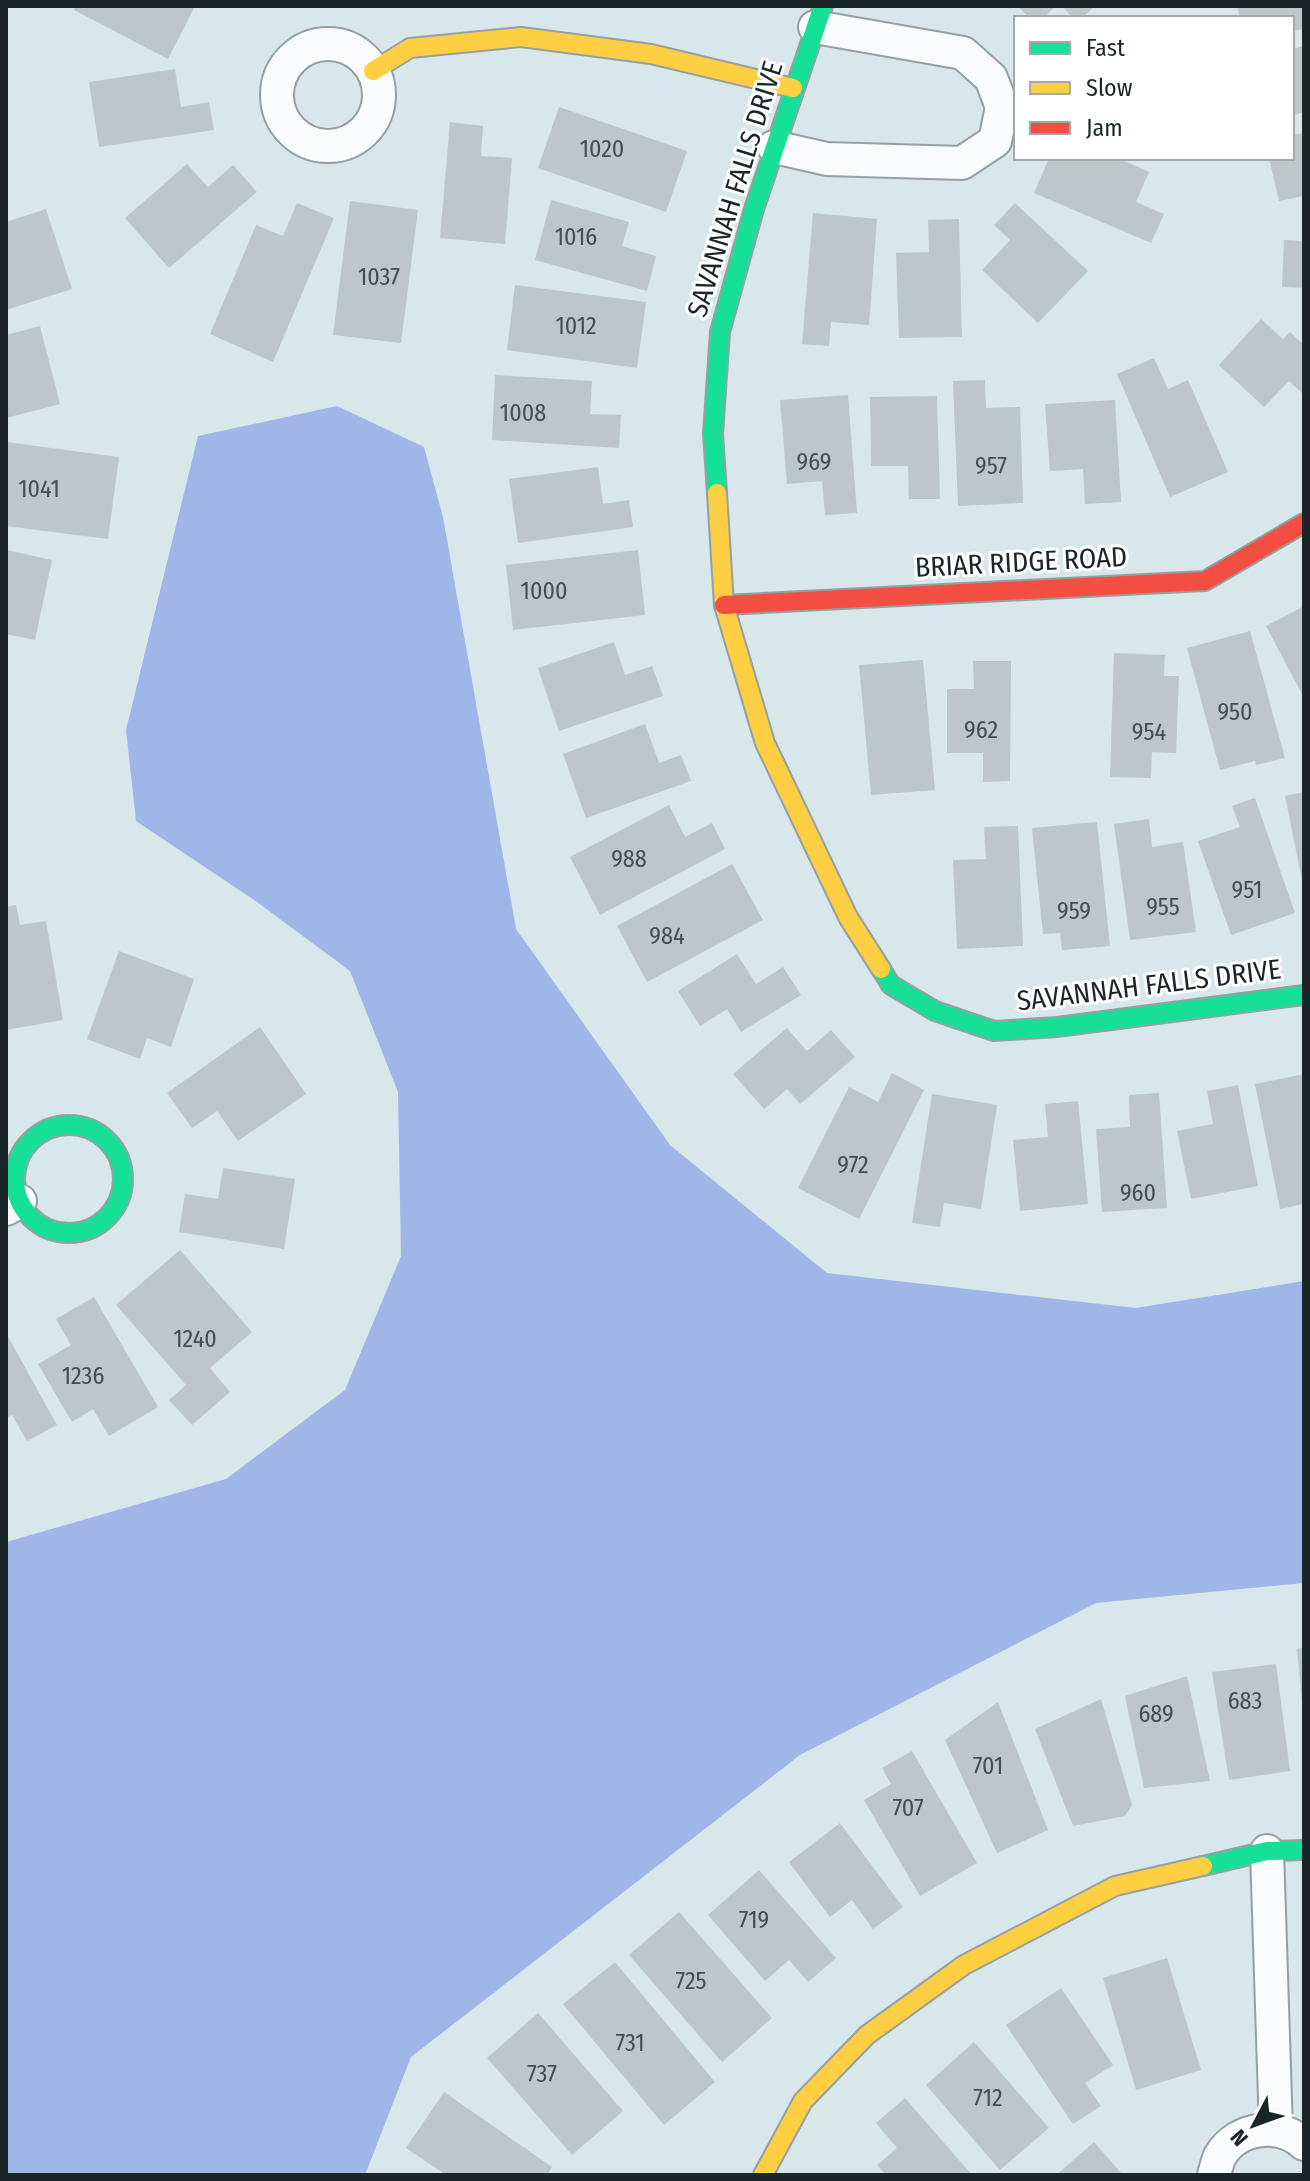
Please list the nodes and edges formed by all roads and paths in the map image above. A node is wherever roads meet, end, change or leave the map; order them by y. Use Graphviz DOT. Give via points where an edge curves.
graph roads {
  1 [pos="819,16"];
  2 [pos="373,71"];
  3 [pos="793,88"];
  4 [pos="774,147"];
  5 [pos="1304,523"];
  6 [pos="724,605"];
  7 [pos="1304,995"];
  8 [pos="13,1205"];
  9 [pos="1304,1850"];
  10 [pos="1267,1851"];
  11 [pos="1290,2137"];
  12 [pos="763,2175"];
  13 [pos="1214,2175"];
  1 -- 3 [label="street, SAVANNAH FALLS DRIVE"];
  1 -- 4 [label="street" via="963,53 991,78 1002,107 995,141 962,163 827,159"];
  2 -- 3 [label="street" via="410,48 521,37 651,54"];
  3 -- 4 [label="street, SAVANNAH FALLS DRIVE"];
  4 -- 6 [label="street, SAVANNAH FALLS DRIVE" via="720,332 713,434"];
  5 -- 6 [label="street, BRIAR RIDGE ROAD" via="1205,581"];
  6 -- 7 [label="street, SAVANNAH FALLS DRIVE" via="765,743 848,917 891,985 935,1011 994,1031"];
  8 -- 8 [label="street" via="58,1233 92,1229 117,1206 124,1173 119,1157 93,1130 65,1125 38,1134 17,1164"];
  9 -- 10 [label="street"];
  10 -- 11 [label="street"];
  10 -- 12 [label="street" via="1115,1886 964,1965 867,2035 803,2101"];
  11 -- 13 [label="street" via="1254,2131 1235,2140 1220,2156"];
}
